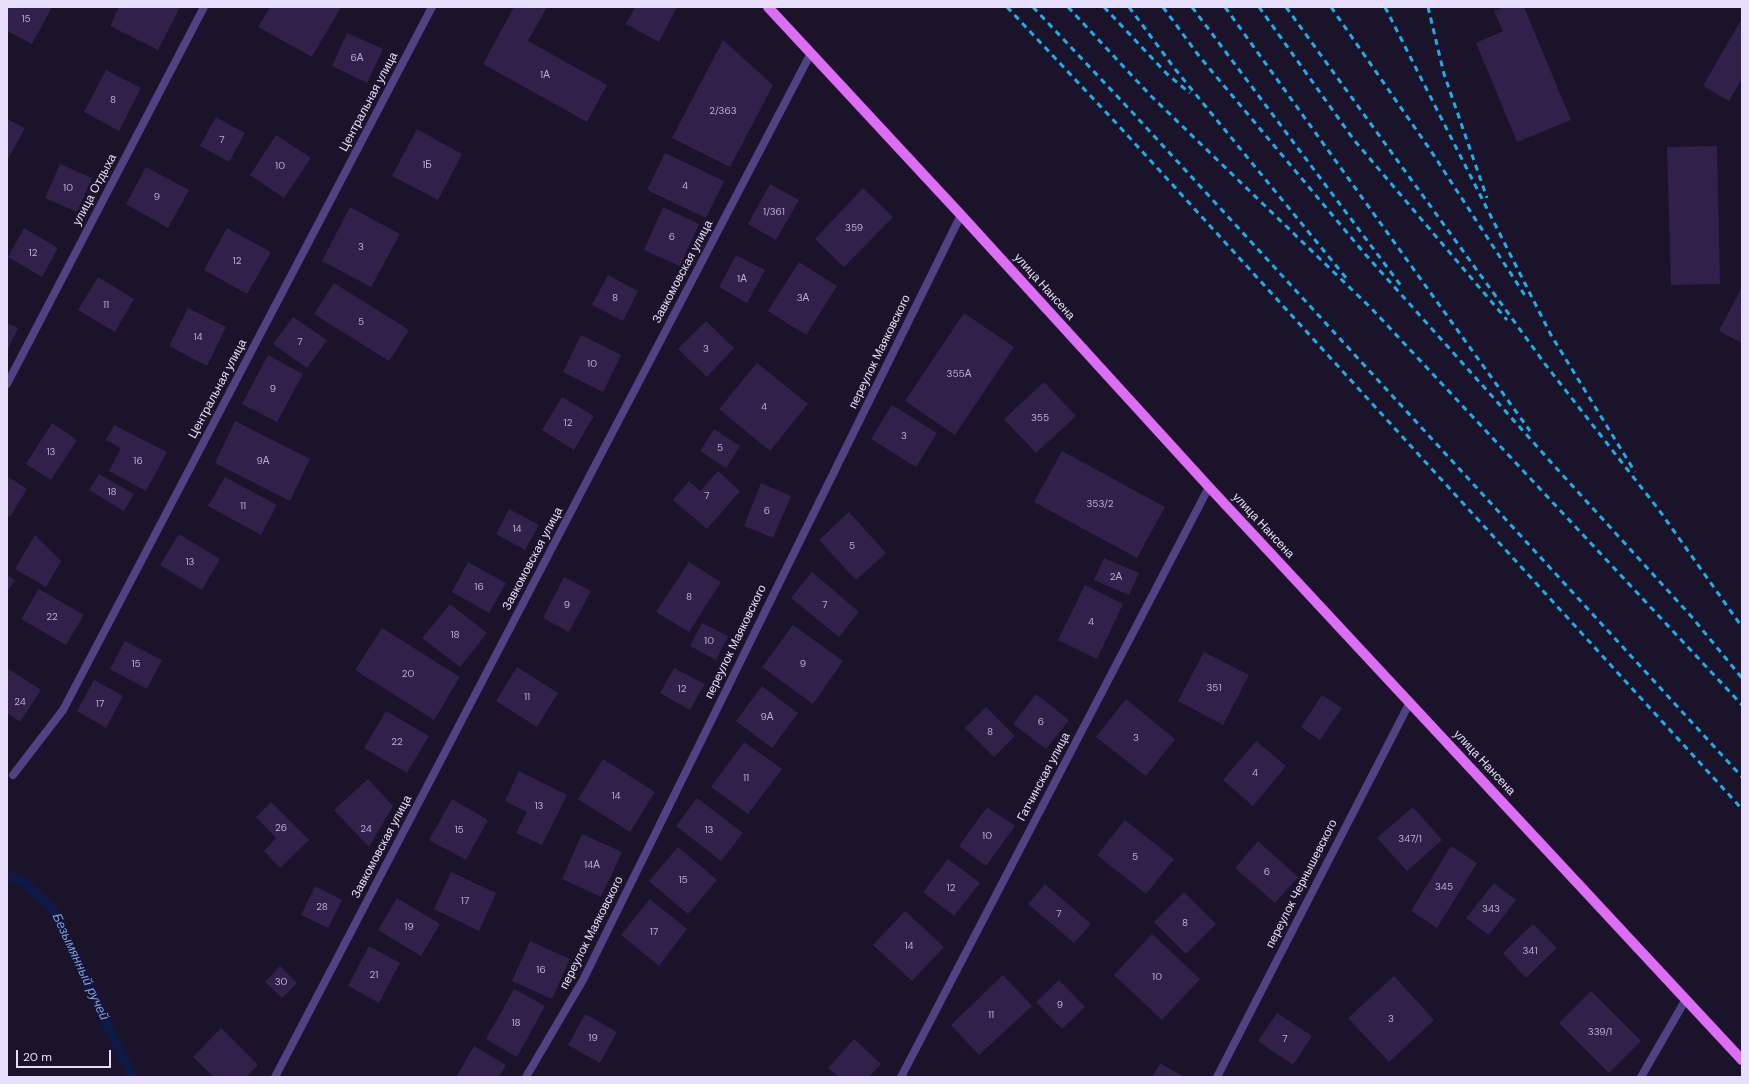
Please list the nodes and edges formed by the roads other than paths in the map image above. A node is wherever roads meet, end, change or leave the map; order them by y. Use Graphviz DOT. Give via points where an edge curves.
graph roads {
  1 [pos="204,7"];
  2 [pos="432,7"];
  3 [pos="768,7"];
  4 [pos="811,53"];
  5 [pos="961,215"];
  6 [pos="7,384"];
  7 [pos="1209,487"];
  8 [pos="1410,702"];
  9 [pos="14,775"];
  10 [pos="1686,999"];
  11 [pos="1742,1060"];
  12 [pos="275,1077"];
  13 [pos="526,1077"];
  14 [pos="901,1077"];
  15 [pos="1216,1077"];
  16 [pos="1641,1077"];
  1 -- 6 [label="street, улица Отдыха"];
  2 -- 9 [label="street, Центральная улица" via="62,710"];
  3 -- 4 [label="main road, улица Нансена"];
  4 -- 5 [label="main road, улица Нансена"];
  4 -- 12 [label="street, Завкомовская улица"];
  5 -- 7 [label="main road, улица Нансена"];
  5 -- 13 [label="street, переулок Маяковского" via="583,980"];
  7 -- 8 [label="main road, улица Нансена"];
  7 -- 14 [label="street, Гатчинская улица"];
  8 -- 10 [label="main road, улица Нансена"];
  8 -- 15 [label="street, переулок Чернышевского"];
  10 -- 11 [label="main road, улица Нансена"];
  10 -- 16 [label="street"];
}
